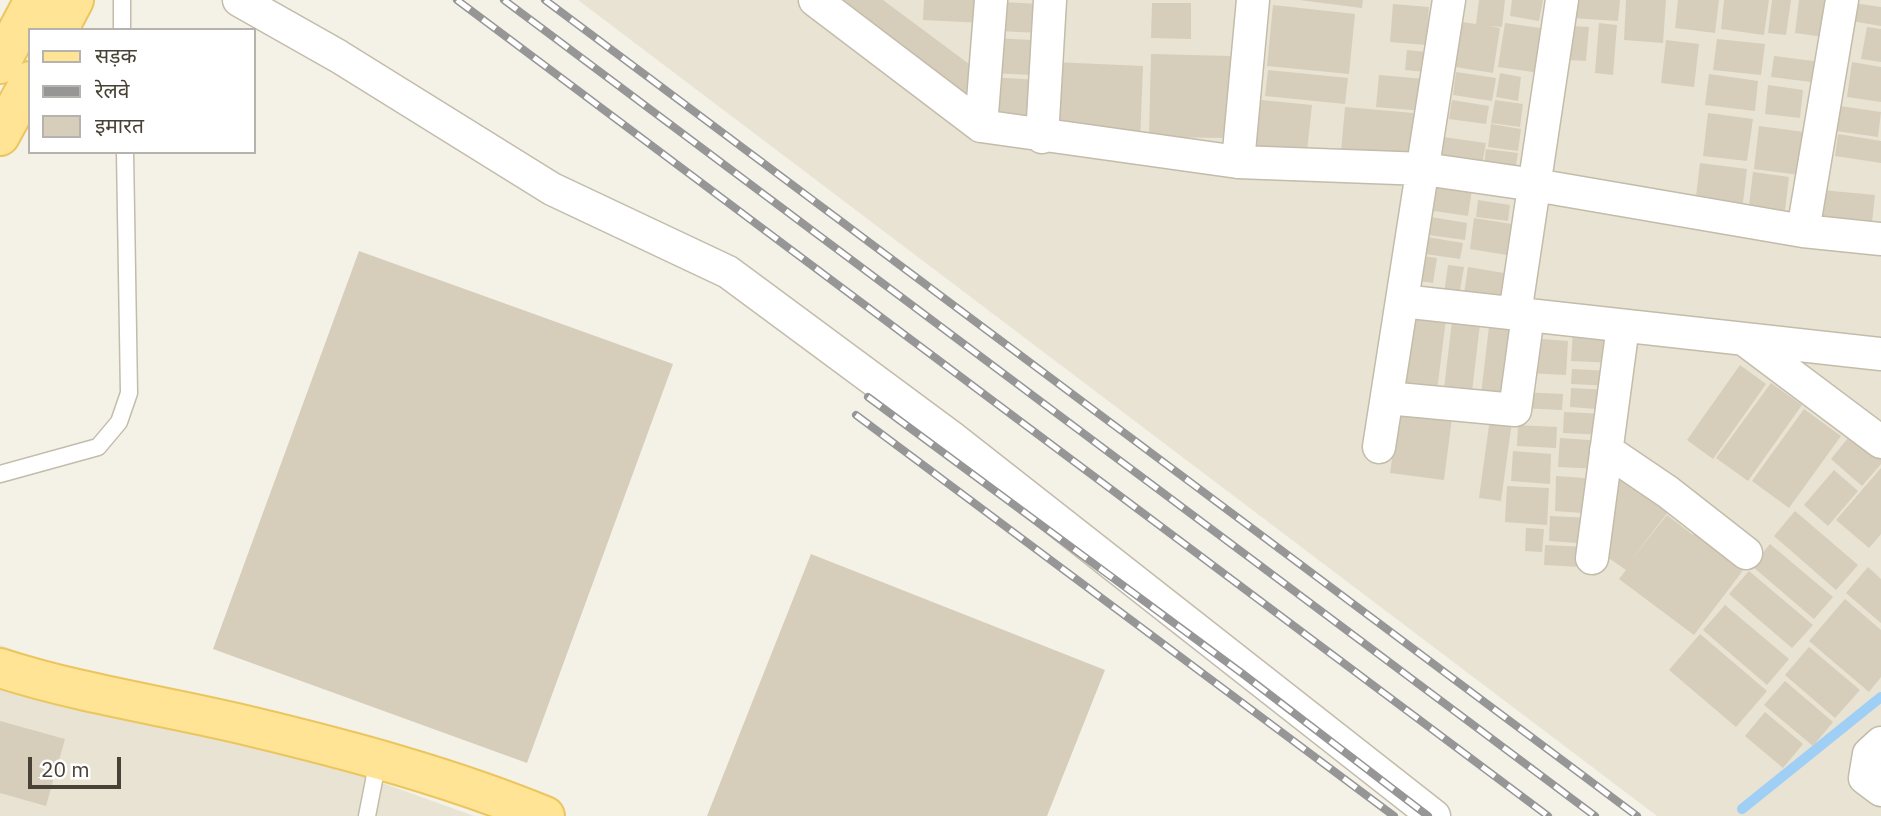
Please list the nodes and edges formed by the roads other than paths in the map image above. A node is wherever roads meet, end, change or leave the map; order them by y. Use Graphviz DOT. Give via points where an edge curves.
graph roads {
  1 [pos="34,0"];
  2 [pos="74,0"];
  3 [pos="122,0"];
  4 [pos="239,0"];
  5 [pos="991,0"];
  6 [pos="1051,0"];
  7 [pos="1254,0"];
  8 [pos="1449,0"];
  9 [pos="1562,0"];
  10 [pos="1842,0"];
  11 [pos="826,4"];
  12 [pos="59,28"];
  13 [pos="122,28"];
  14 [pos="0,64"];
  15 [pos="28,85"];
  16 [pos="981,126"];
  17 [pos="0,136"];
  18 [pos="1042,136"];
  19 [pos="125,154"];
  20 [pos="1238,162"];
  21 [pos="1424,169"];
  22 [pos="1535,185"];
  23 [pos="1803,231"];
  24 [pos="1881,239"];
  25 [pos="1402,301"];
  26 [pos="1521,314"];
  27 [pos="1623,326"];
  28 [pos="1744,340"];
  29 [pos="1881,354"];
  30 [pos="1387,398"];
  31 [pos="1881,442"];
  32 [pos="1379,447"];
  33 [pos="1606,450"];
  34 [pos="0,474"];
  35 [pos="1746,553"];
  36 [pos="1592,558"];
  37 [pos="0,668"];
  38 [pos="1881,743"];
  39 [pos="378,760"];
  40 [pos="1881,790"];
  41 [pos="367,816"];
  42 [pos="545,816"];
  43 [pos="1434,816"];
  1 -- 14 [label="main road"];
  2 -- 12 [label="main road"];
  3 -- 13 [label="lane"];
  4 -- 43 [label="street" via="552,189 728,272 951,437"];
  5 -- 16 [label="street"];
  6 -- 18 [label="street"];
  7 -- 20 [label="street"];
  8 -- 21 [label="street"];
  9 -- 22 [label="street"];
  10 -- 23 [label="street"];
  11 -- 16 [label="street"];
  15 -- 17 [label="main road"];
  16 -- 18 [label="street"];
  18 -- 20 [label="street"];
  19 -- 34 [label="lane" via="130,393 120,422 98,447"];
  20 -- 21 [label="street"];
  21 -- 22 [label="street"];
  21 -- 25 [label="street"];
  22 -- 23 [label="street"];
  22 -- 26 [label="street"];
  23 -- 24 [label="street"];
  25 -- 26 [label="street"];
  25 -- 30 [label="street"];
  26 -- 27 [label="street"];
  26 -- 30 [label="street" via="1515,410"];
  27 -- 28 [label="street"];
  27 -- 33 [label="street"];
  28 -- 29 [label="street"];
  28 -- 31 [label="street"];
  30 -- 32 [label="street"];
  33 -- 35 [label="street"];
  33 -- 36 [label="street"];
  37 -- 39 [label="main road"];
  38 -- 40 [label="street" via="1870,754 1865,778"];
  39 -- 41 [label="lane"];
  39 -- 42 [label="main road"];
}
